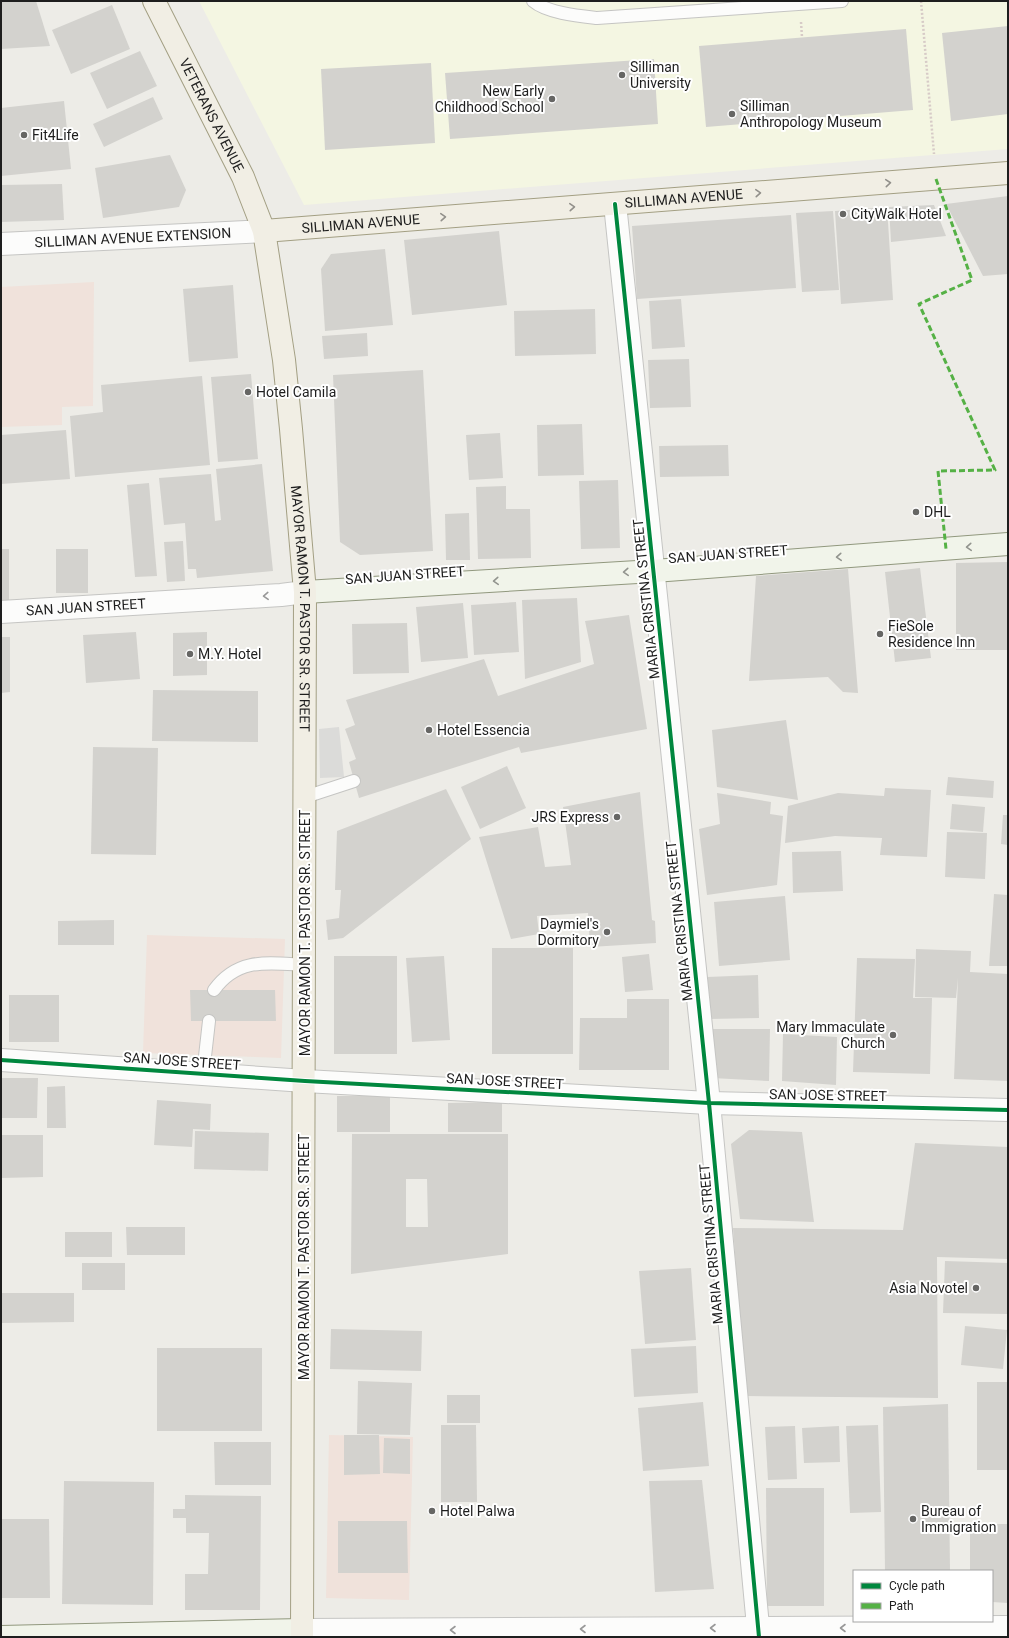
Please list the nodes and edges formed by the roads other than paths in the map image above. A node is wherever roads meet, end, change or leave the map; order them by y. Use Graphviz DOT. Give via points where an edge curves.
graph roads {
  1 [pos="154,1"];
  2 [pos="533,1"];
  3 [pos="842,1"];
  4 [pos="1008,173"];
  5 [pos="615,204"];
  6 [pos="264,231"];
  7 [pos="1,244"];
  8 [pos="1008,544"];
  9 [pos="654,571"];
  10 [pos="305,592"];
  11 [pos="1,612"];
  12 [pos="354,780"];
  13 [pos="305,797"];
  14 [pos="305,965"];
  15 [pos="214,990"];
  16 [pos="209,1021"];
  17 [pos="1,1060"];
  18 [pos="203,1074"];
  19 [pos="305,1081"];
  20 [pos="709,1103"];
  21 [pos="1008,1110"];
  22 [pos="1008,1627"];
  23 [pos="759,1632"];
  24 [pos="302,1634"];
  25 [pos="1,1637"];
  1 -- 6 [label="main road, VETERANS AVENUE" via="243,177"];
  2 -- 3 [label="lane" via="538,5 571,15 597,18"];
  5 -- 4 [label="main road, SILLIMAN AVENUE, one-way"];
  6 -- 5 [label="main road, SILLIMAN AVENUE, one-way"];
  5 -- 9 [label="street, MARIA CRISTINA STREET"];
  6 -- 7 [label="street, SILLIMAN AVENUE EXTENSION"];
  6 -- 10 [label="main road, MAYOR RAMON T. PASTOR SR. STREET" via="284,360"];
  8 -- 9 [label="main road, SAN JUAN STREET, one-way"];
  9 -- 10 [label="main road, SAN JUAN STREET, one-way"];
  9 -- 20 [label="street, MARIA CRISTINA STREET"];
  10 -- 11 [label="street, SAN JUAN STREET, one-way"];
  10 -- 13 [label="main road, MAYOR RAMON T. PASTOR SR. STREET"];
  12 -- 13 [label="lane"];
  13 -- 14 [label="main road, MAYOR RAMON T. PASTOR SR. STREET"];
  14 -- 15 [label="lane" via="265,963 241,967 223,978"];
  14 -- 19 [label="main road, MAYOR RAMON T. PASTOR SR. STREET"];
  16 -- 18 [label="lane"];
  17 -- 18 [label="street, SAN JOSE STREET"];
  18 -- 19 [label="street, SAN JOSE STREET"];
  19 -- 20 [label="street, SAN JOSE STREET"];
  19 -- 24 [label="main road, MAYOR RAMON T. PASTOR SR. STREET"];
  20 -- 21 [label="street, SAN JOSE STREET"];
  20 -- 23 [label="street, MARIA CRISTINA STREET"];
  22 -- 23 [label="street, one-way"];
  23 -- 24 [label="street, one-way"];
  24 -- 25 [label="main road"];
}
